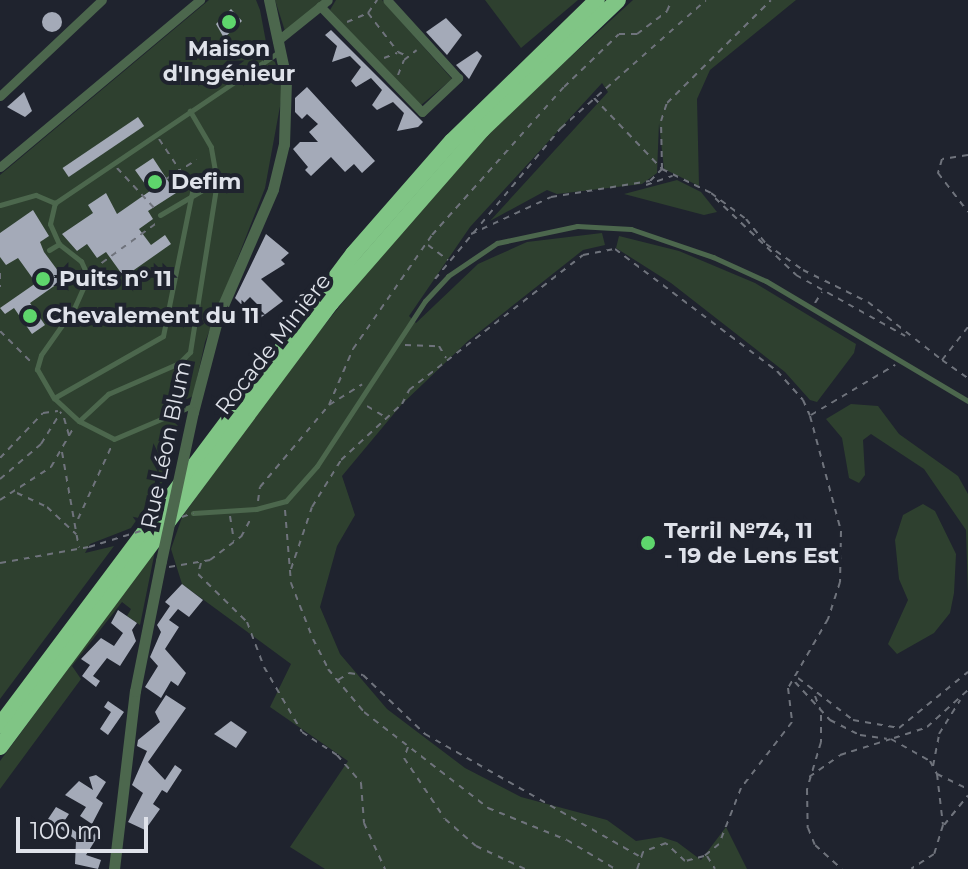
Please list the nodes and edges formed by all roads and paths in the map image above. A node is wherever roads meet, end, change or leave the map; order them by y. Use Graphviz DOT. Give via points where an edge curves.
graph roads {
  1 [pos="102,0"];
  2 [pos="200,0"];
  3 [pos="269,0"];
  4 [pos="377,0"];
  5 [pos="387,0"];
  6 [pos="597,0"];
  7 [pos="618,0"];
  8 [pos="672,0"];
  9 [pos="706,0"];
  10 [pos="771,0"];
  11 [pos="324,3"];
  12 [pos="368,13"];
  13 [pos="339,26"];
  14 [pos="278,46"];
  15 [pos="430,46"];
  16 [pos="398,52"];
  17 [pos="407,56"];
  18 [pos="373,62"];
  19 [pos="395,85"];
  20 [pos="0,96"];
  21 [pos="592,97"];
  22 [pos="190,111"];
  23 [pos="156,135"];
  24 [pos="968,155"];
  25 [pos="196,160"];
  26 [pos="113,164"];
  27 [pos="0,167"];
  28 [pos="662,169"];
  29 [pos="180,170"];
  30 [pos="673,175"];
  31 [pos="166,179"];
  32 [pos="217,182"];
  33 [pos="643,185"];
  34 [pos="192,192"];
  35 [pos="711,193"];
  36 [pos="55,203"];
  37 [pos="0,205"];
  38 [pos="968,212"];
  39 [pos="160,215"];
  40 [pos="470,234"];
  41 [pos="59,244"];
  42 [pos="427,244"];
  43 [pos="49,250"];
  44 [pos="449,261"];
  45 [pos="0,273"];
  46 [pos="87,273"];
  47 [pos="436,277"];
  48 [pos="0,287"];
  49 [pos="822,292"];
  50 [pos="812,308"];
  51 [pos="968,327"];
  52 [pos="0,331"];
  53 [pos="906,337"];
  54 [pos="400,343"];
  55 [pos="446,359"];
  56 [pos="942,360"];
  57 [pos="900,362"];
  58 [pos="37,369"];
  59 [pos="968,378"];
  60 [pos="375,382"];
  61 [pos="54,398"];
  62 [pos="968,401"];
  63 [pos="362,402"];
  64 [pos="329,405"];
  65 [pos="194,409"];
  66 [pos="60,413"];
  67 [pos="810,416"];
  68 [pos="386,417"];
  69 [pos="79,421"];
  70 [pos="69,436"];
  71 [pos="115,439"];
  72 [pos="62,450"];
  73 [pos="0,458"];
  74 [pos="0,479"];
  75 [pos="15,492"];
  76 [pos="0,500"];
  77 [pos="286,501"];
  78 [pos="256,509"];
  79 [pos="228,511"];
  80 [pos="193,513"];
  81 [pos="78,520"];
  82 [pos="171,521"];
  83 [pos="160,525"];
  84 [pos="77,535"];
  85 [pos="234,542"];
  86 [pos="79,548"];
  87 [pos="0,563"];
  88 [pos="201,563"];
  89 [pos="161,564"];
  90 [pos="291,569"];
  91 [pos="968,672"];
  92 [pos="798,677"];
  93 [pos="338,680"];
  94 [pos="795,682"];
  95 [pos="968,690"];
  96 [pos="814,695"];
  97 [pos="0,725"];
  98 [pos="891,739"];
  99 [pos="409,746"];
  100 [pos="0,747"];
  101 [pos="933,768"];
  102 [pos="937,774"];
  103 [pos="809,777"];
  104 [pos="968,789"];
  105 [pos="968,795"];
  106 [pos="943,825"];
  107 [pos="707,855"];
  108 [pos="640,857"];
  109 [pos="114,869"];
  110 [pos="385,869"];
  111 [pos="525,869"];
  112 [pos="615,869"];
  113 [pos="637,869"];
  114 [pos="715,869"];
  115 [pos="842,869"];
  116 [pos="911,869"];
  1 -- 20 [label="street"];
  2 -- 27 [label="street"];
  3 -- 14 [label="street, Rue Léon Blum"];
  4 -- 12 [label="path"];
  5 -- 15 [label="street"];
  6 -- 97 [label="highway, Rocade Minière" via="452,141 353,254 276,349"];
  7 -- 100 [label="highway, Rocade Minière" via="453,161 331,303"];
  8 -- 42 [label="path" via="667,11 637,34 619,34 564,87"];
  9 -- 21 [label="path"];
  10 -- 28 [label="path" via="667,103 661,121"];
  11 -- 13 [label="street"];
  11 -- 14 [label="street"];
  12 -- 13 [label="path"];
  12 -- 16 [label="path"];
  13 -- 18 [label="street"];
  14 -- 22 [label="lane"];
  14 -- 65 [label="street, Rue Léon Blum" via="288,110 277,174 218,317"];
  15 -- 17 [label="path"];
  15 -- 19 [label="street" via="458,78 422,112"];
  16 -- 17 [label="path"];
  16 -- 18 [label="path"];
  17 -- 19 [label="path"];
  18 -- 19 [label="street"];
  21 -- 28 [label="path"];
  21 -- 40 [label="path"];
  22 -- 23 [label="lane"];
  22 -- 32 [label="lane" via="211,147"];
  23 -- 26 [label="lane"];
  23 -- 29 [label="path"];
  24 -- 38 [label="path" via="942,159 938,173"];
  25 -- 29 [label="path"];
  26 -- 36 [label="lane"];
  26 -- 39 [label="path"];
  28 -- 30 [label="path"];
  28 -- 33 [label="path"];
  29 -- 31 [label="path"];
  29 -- 34 [label="path"];
  30 -- 33 [label="path"];
  30 -- 35 [label="path"];
  32 -- 34 [label="lane"];
  32 -- 69 [label="lane" via="190,352 179,363 108,394"];
  33 -- 40 [label="path" via="551,197"];
  34 -- 39 [label="lane"];
  34 -- 61 [label="lane" via="163,336"];
  35 -- 49 [label="path" via="776,260"];
  35 -- 53 [label="path" via="746,219 762,241 803,270 868,302"];
  36 -- 37 [label="lane" via="36,195"];
  36 -- 41 [label="lane" via="50,224"];
  39 -- 46 [label="path" via="157,223"];
  40 -- 44 [label="path"];
  41 -- 43 [label="lane"];
  41 -- 46 [label="lane" via="81,261"];
  42 -- 44 [label="path"];
  42 -- 64 [label="path" via="353,349"];
  44 -- 47 [label="path"];
  45 -- 48 [label="path"];
  46 -- 58 [label="lane" via="74,308 49,339"];
  49 -- 50 [label="path"];
  49 -- 53 [label="path"];
  50 -- 54 [label="lane" via="673,240 631,229 577,226 480,252 425,301"];
  50 -- 57 [label="lane"];
  51 -- 56 [label="path"];
  52 -- 58 [label="path"];
  53 -- 56 [label="path"];
  54 -- 55 [label="path" via="439,346"];
  54 -- 60 [label="lane"];
  55 -- 67 [label="path" via="486,334 558,272 609,246 777,371"];
  55 -- 68 [label="path"];
  56 -- 59 [label="path"];
  57 -- 62 [label="lane"];
  57 -- 67 [label="path"];
  58 -- 61 [label="lane"];
  60 -- 63 [label="lane"];
  60 -- 64 [label="path" via="344,392"];
  61 -- 69 [label="lane"];
  63 -- 68 [label="path"];
  63 -- 77 [label="lane"];
  64 -- 78 [label="path" via="260,487"];
  65 -- 71 [label="lane"];
  65 -- 89 [label="street, Rue Léon Blum, bridge"];
  66 -- 74 [label="path" via="41,444"];
  67 -- 92 [label="path" via="844,557 828,619"];
  68 -- 90 [label="path" via="341,460 312,507"];
  69 -- 70 [label="path"];
  69 -- 71 [label="lane"];
  70 -- 72 [label="path"];
  70 -- 73 [label="path" via="63,409 43,413"];
  71 -- 81 [label="path"];
  72 -- 75 [label="path" via="51,467"];
  72 -- 81 [label="path"];
  75 -- 76 [label="path"];
  75 -- 84 [label="path" via="47,507"];
  77 -- 78 [label="lane"];
  77 -- 90 [label="path"];
  78 -- 79 [label="lane"];
  78 -- 85 [label="path"];
  79 -- 80 [label="lane"];
  79 -- 85 [label="path"];
  80 -- 82 [label="path, bridge"];
  81 -- 84 [label="path"];
  83 -- 86 [label="path, bridge"];
  84 -- 86 [label="path"];
  85 -- 88 [label="path"];
  86 -- 87 [label="path"];
  88 -- 89 [label="path"];
  88 -- 110 [label="path" via="198,574 247,622 264,667 302,732 337,755 361,783 364,823"];
  89 -- 109 [label="street, Rue Léon Blum" via="135,691"];
  90 -- 93 [label="path" via="291,583 313,639"];
  91 -- 96 [label="path" via="899,728 853,720"];
  92 -- 96 [label="path"];
  92 -- 107 [label="path" via="788,688 792,722 741,788 719,844"];
  93 -- 99 [label="path" via="364,712"];
  93 -- 108 [label="path" via="349,673 363,675 425,734"];
  94 -- 98 [label="path" via="830,720 860,735"];
  95 -- 98 [label="path" via="927,727"];
  95 -- 101 [label="path" via="943,725 932,753"];
  96 -- 103 [label="path" via="823,728"];
  98 -- 101 [label="path"];
  98 -- 103 [label="path" via="840,755"];
  99 -- 111 [label="path" via="404,758 445,819 476,846"];
  99 -- 112 [label="path" via="488,808 567,840"];
  101 -- 102 [label="path"];
  102 -- 104 [label="path"];
  102 -- 106 [label="path"];
  103 -- 115 [label="path" via="808,828 815,845"];
  105 -- 106 [label="path"];
  106 -- 116 [label="path" via="934,854"];
  107 -- 108 [label="path" via="685,861 666,843"];
  107 -- 114 [label="path"];
  108 -- 113 [label="path"];
}
